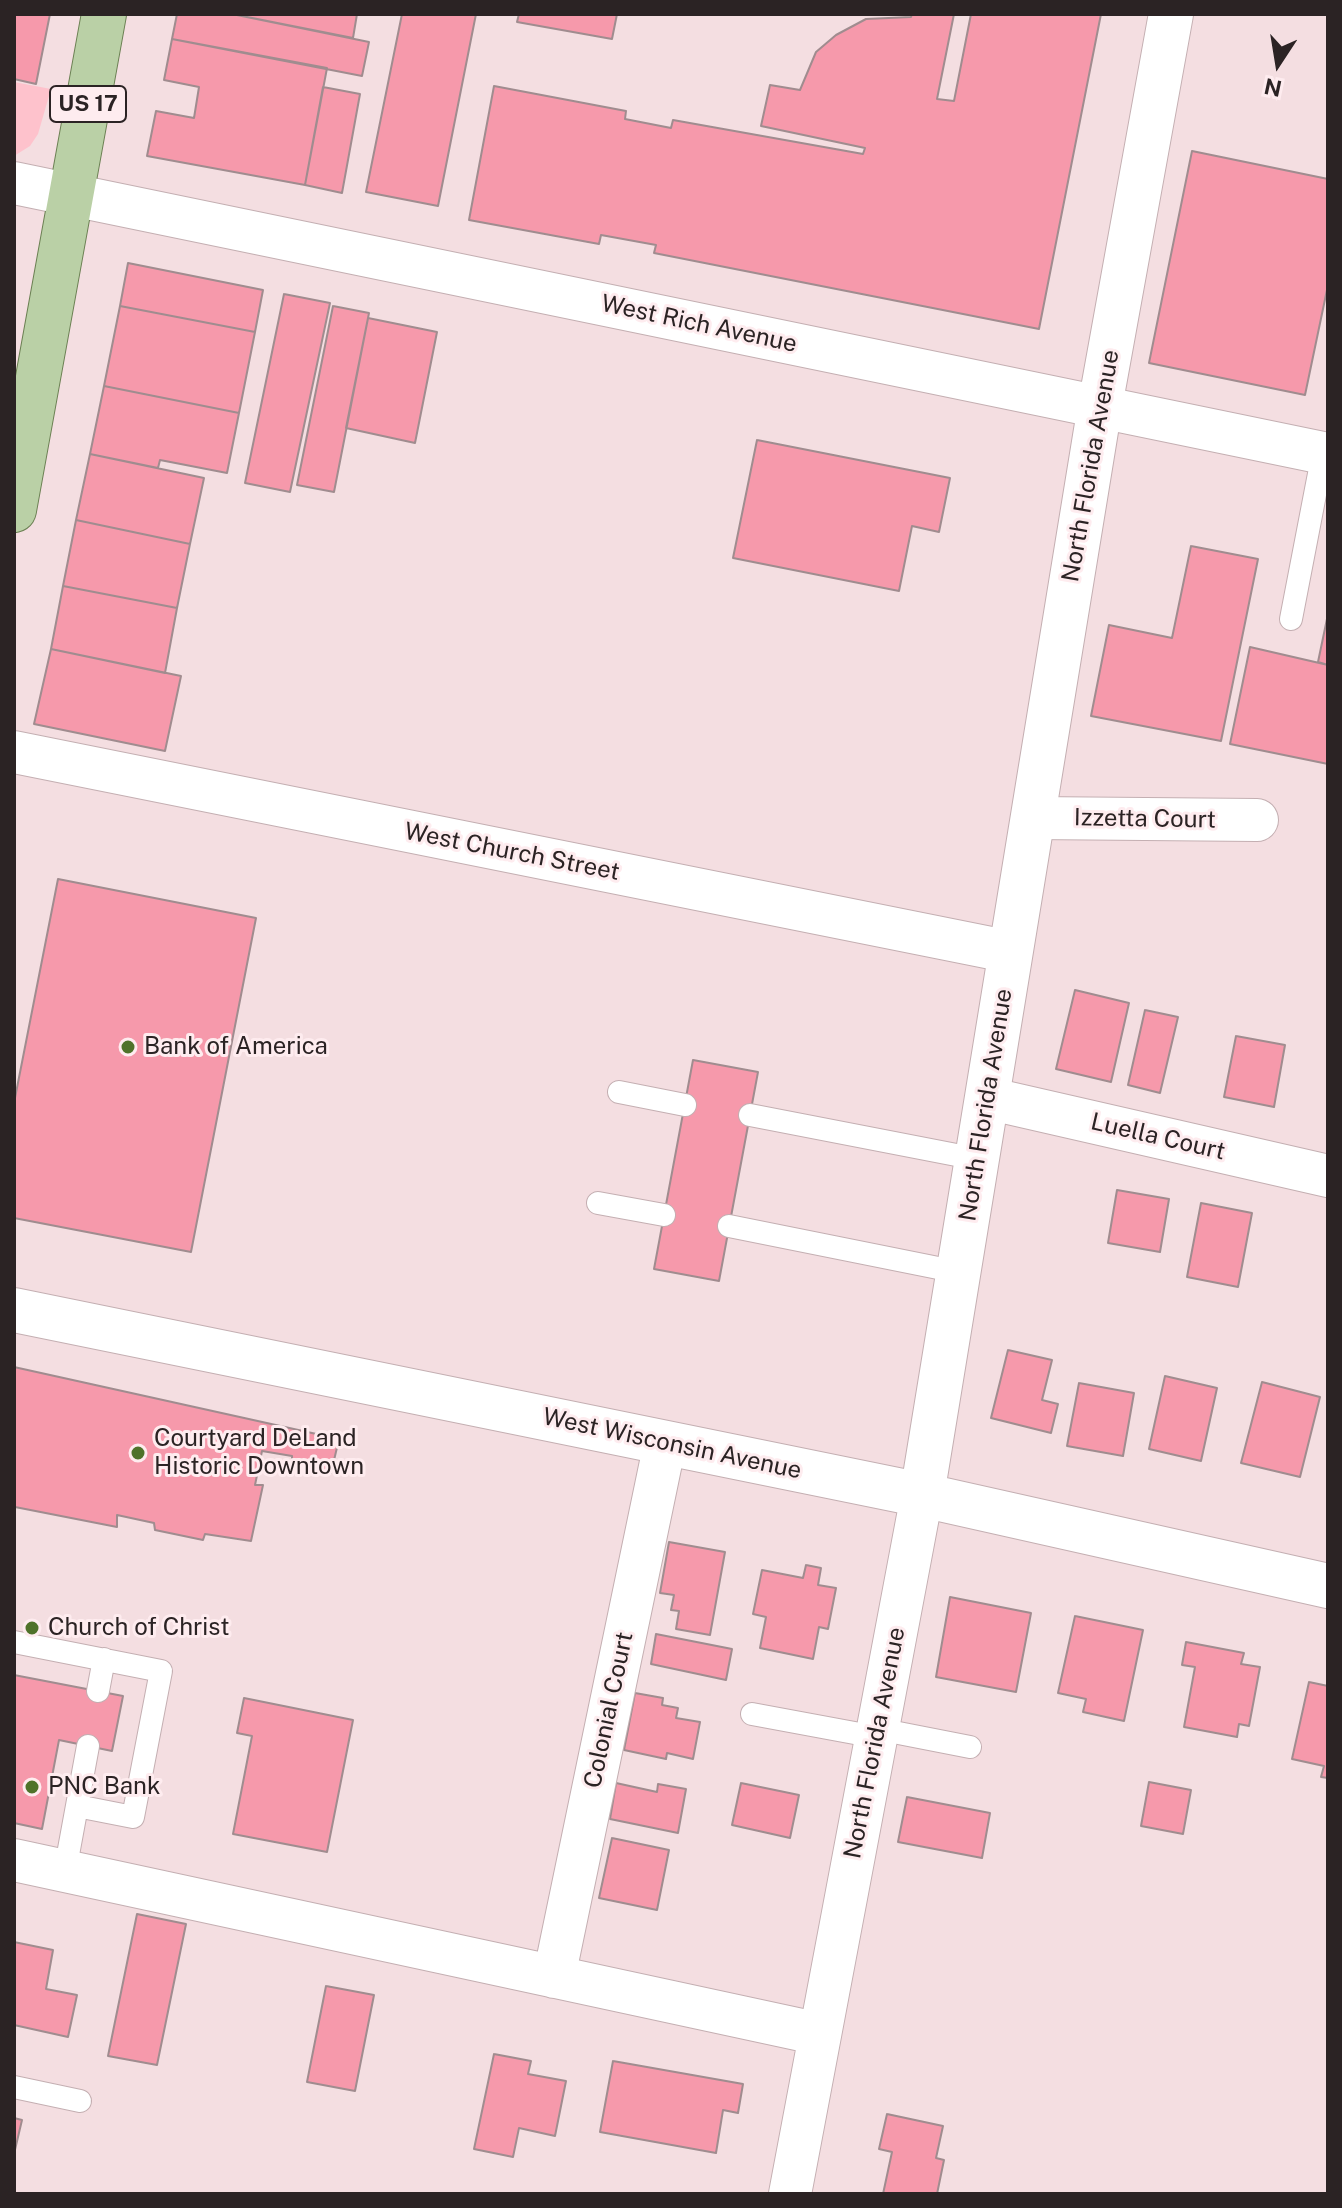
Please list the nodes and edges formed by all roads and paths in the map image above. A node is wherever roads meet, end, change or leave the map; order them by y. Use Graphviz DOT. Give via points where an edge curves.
graph roads {
  1 [pos="104,14"];
  2 [pos="1171,14"];
  3 [pos="14,183"];
  4 [pos="71,194"];
  5 [pos="1100,406"];
  6 [pos="1326,453"];
  7 [pos="14,510"];
  8 [pos="1291,619"];
  9 [pos="14,752"];
  10 [pos="1033,818"];
  11 [pos="1257,820"];
  12 [pos="1011,952"];
  13 [pos="619,1092"];
  14 [pos="987,1098"];
  15 [pos="685,1105"];
  16 [pos="750,1115"];
  17 [pos="977,1159"];
  18 [pos="1328,1176"];
  19 [pos="598,1203"];
  20 [pos="664,1215"];
  21 [pos="729,1226"];
  22 [pos="958,1272"];
  23 [pos="14,1310"];
  24 [pos="665,1443"];
  25 [pos="922,1495"];
  26 [pos="1328,1586"];
  27 [pos="14,1642"];
  28 [pos="104,1659"];
  29 [pos="98,1691"];
  30 [pos="752,1714"];
  31 [pos="877,1733"];
  32 [pos="88,1746"];
  33 [pos="970,1747"];
  34 [pos="77,1806"];
  35 [pos="14,1860"];
  36 [pos="65,1871"];
  37 [pos="554,1977"];
  38 [pos="820,2034"];
  39 [pos="14,2087"];
  40 [pos="80,2101"];
  41 [pos="790,2194"];
  1 -- 4 [label="main road, US 17"];
  2 -- 5 [label="street, North Florida Avenue"];
  3 -- 4 [label="street, West Rich Avenue"];
  4 -- 5 [label="street, West Rich Avenue"];
  4 -- 7 [label="main road, US 17"];
  5 -- 6 [label="street, West Rich Avenue"];
  5 -- 10 [label="street, North Florida Avenue"];
  6 -- 8 [label="lane"];
  9 -- 12 [label="street, West Church Street"];
  10 -- 11 [label="street, Izzetta Court"];
  10 -- 12 [label="street, North Florida Avenue"];
  12 -- 14 [label="street, North Florida Avenue"];
  13 -- 15 [label="lane"];
  14 -- 17 [label="street, North Florida Avenue"];
  14 -- 18 [label="street, Luella Court"];
  16 -- 17 [label="lane"];
  17 -- 22 [label="street, North Florida Avenue"];
  19 -- 20 [label="lane"];
  21 -- 22 [label="lane"];
  22 -- 25 [label="street, North Florida Avenue"];
  23 -- 24 [label="street, West Wisconsin Avenue"];
  24 -- 25 [label="street, West Wisconsin Avenue"];
  24 -- 37 [label="street, Colonial Court"];
  25 -- 26 [label="street, West Wisconsin Avenue"];
  25 -- 31 [label="street, North Florida Avenue"];
  27 -- 28 [label="lane"];
  28 -- 29 [label="lane"];
  28 -- 34 [label="lane" via="161,1671 133,1817"];
  30 -- 31 [label="lane"];
  31 -- 33 [label="lane"];
  31 -- 38 [label="street, North Florida Avenue"];
  32 -- 34 [label="lane"];
  34 -- 36 [label="lane"];
  35 -- 36 [label="street"];
  36 -- 37 [label="street"];
  37 -- 38 [label="street"];
  38 -- 41 [label="street, North Florida Avenue"];
  39 -- 40 [label="lane"];
}
